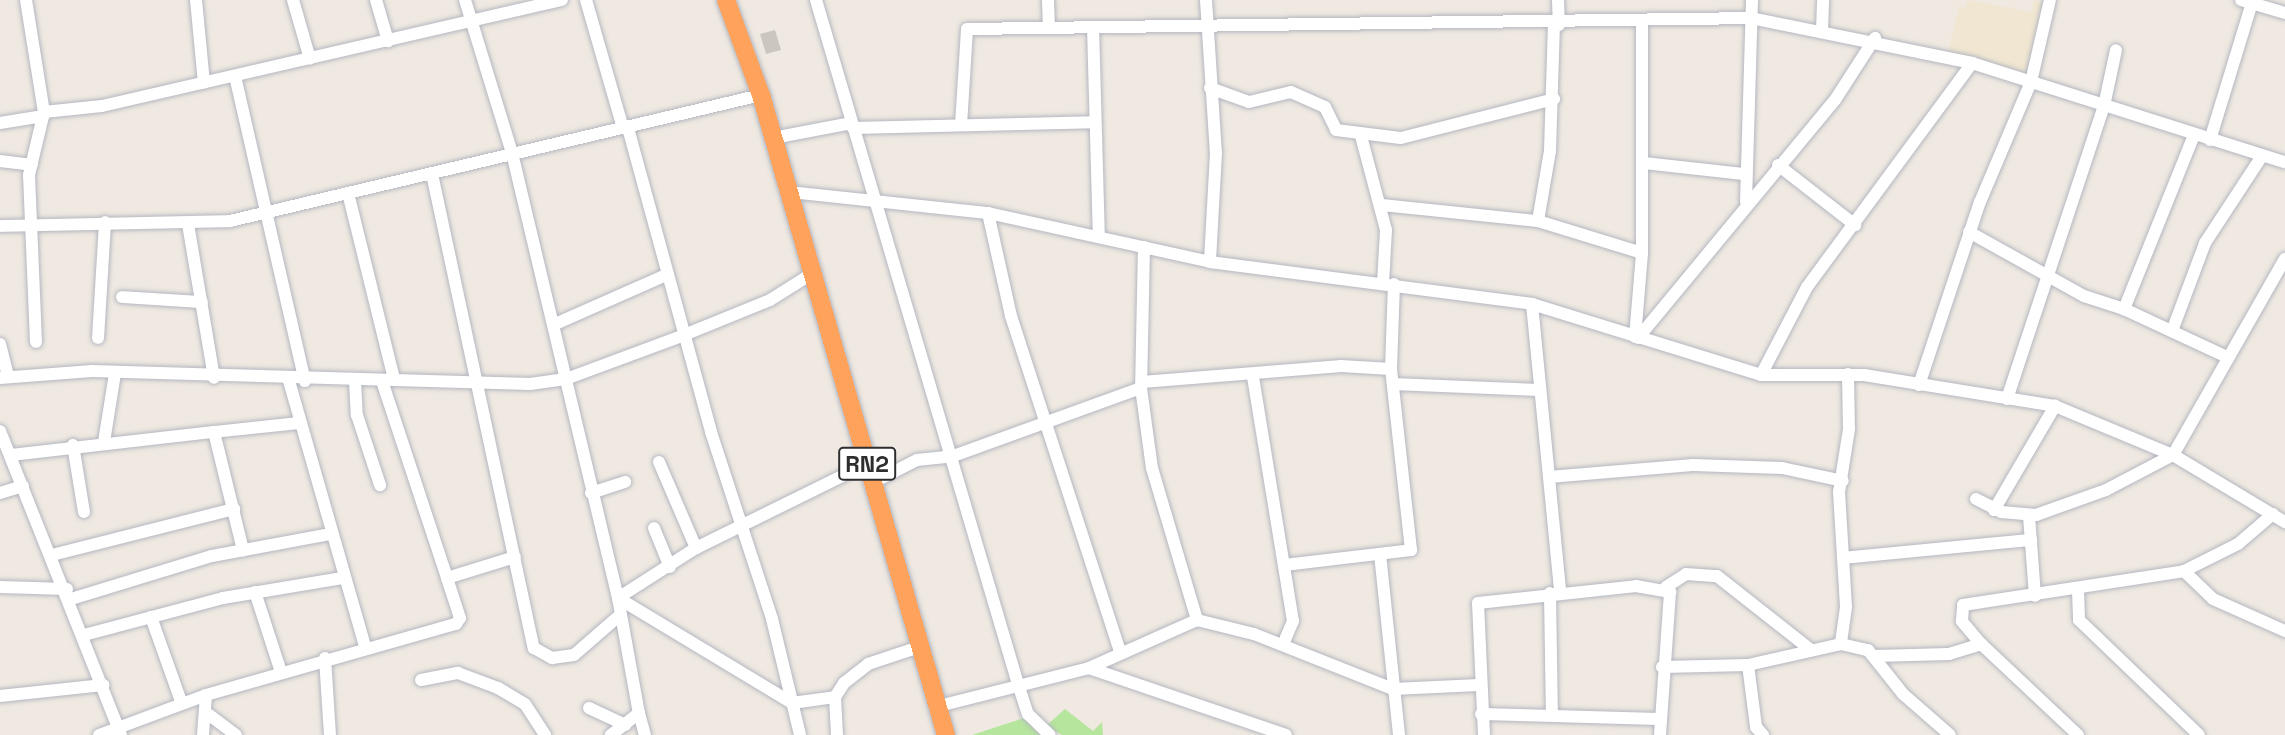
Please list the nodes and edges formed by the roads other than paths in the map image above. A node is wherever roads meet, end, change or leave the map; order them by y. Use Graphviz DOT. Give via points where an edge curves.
graph roads {
  1 [pos="26,0"];
  2 [pos="196,0"];
  3 [pos="293,0"];
  4 [pos="376,0"];
  5 [pos="465,0"];
  6 [pos="562,0"];
  7 [pos="586,0"];
  8 [pos="726,0"];
  9 [pos="816,0"];
  10 [pos="1048,0"];
  11 [pos="1206,0"];
  12 [pos="1558,0"];
  13 [pos="1752,0"];
  14 [pos="1823,0"];
  15 [pos="2050,0"];
  16 [pos="2247,2"];
  17 [pos="2267,4"];
  18 [pos="2285,13"];
  19 [pos="1751,18"];
  20 [pos="468,19"];
  21 [pos="1205,23"];
  22 [pos="1642,23"];
  23 [pos="1556,25"];
  24 [pos="1049,26"];
  25 [pos="1093,27"];
  26 [pos="1822,31"];
  27 [pos="1875,38"];
  28 [pos="388,41"];
  29 [pos="2116,50"];
  30 [pos="310,59"];
  31 [pos="1972,63"];
  32 [pos="234,76"];
  33 [pos="2031,82"];
  34 [pos="204,83"];
  35 [pos="1210,88"];
  36 [pos="761,96"];
  37 [pos="1553,99"];
  38 [pos="2104,106"];
  39 [pos="43,114"];
  40 [pos="1093,122"];
  41 [pos="0,123"];
  42 [pos="852,125"];
  43 [pos="961,125"];
  44 [pos="625,128"];
  45 [pos="2193,135"];
  46 [pos="1361,136"];
  47 [pos="773,138"];
  48 [pos="2210,140"];
  49 [pos="512,153"];
  50 [pos="2262,156"];
  51 [pos="0,161"];
  52 [pos="2285,162"];
  53 [pos="1644,163"];
  54 [pos="32,165"];
  55 [pos="1778,165"];
  56 [pos="432,174"];
  57 [pos="1743,174"];
  58 [pos="790,192"];
  59 [pos="348,193"];
  60 [pos="874,201"];
  61 [pos="1746,202"];
  62 [pos="1382,205"];
  63 [pos="266,212"];
  64 [pos="988,214"];
  65 [pos="104,222"];
  66 [pos="1538,222"];
  67 [pos="30,223"];
  68 [pos="188,224"];
  69 [pos="1855,225"];
  70 [pos="0,226"];
  71 [pos="1969,232"];
  72 [pos="1099,236"];
  73 [pos="1144,247"];
  74 [pos="1642,253"];
  75 [pos="2285,259"];
  76 [pos="1210,262"];
  77 [pos="813,273"];
  78 [pos="666,275"];
  79 [pos="2047,277"];
  80 [pos="2272,279"];
  81 [pos="2285,282"];
  82 [pos="1388,283"];
  83 [pos="122,297"];
  84 [pos="202,302"];
  85 [pos="1532,304"];
  86 [pos="2123,309"];
  87 [pos="555,324"];
  88 [pos="2172,331"];
  89 [pos="684,335"];
  90 [pos="1636,337"];
  91 [pos="99,338"];
  92 [pos="36,342"];
  93 [pos="0,344"];
  94 [pos="2225,356"];
  95 [pos="1391,369"];
  96 [pos="115,373"];
  97 [pos="1761,374"];
  98 [pos="1848,374"];
  99 [pos="4,377"];
  100 [pos="1253,377"];
  101 [pos="214,378"];
  102 [pos="566,379"];
  103 [pos="388,380"];
  104 [pos="289,381"];
  105 [pos="355,381"];
  106 [pos="305,382"];
  107 [pos="481,382"];
  108 [pos="1393,384"];
  109 [pos="1141,385"];
  110 [pos="1919,385"];
  111 [pos="1539,390"];
  112 [pos="2007,400"];
  113 [pos="2055,406"];
  114 [pos="298,423"];
  115 [pos="1048,424"];
  116 [pos="0,430"];
  117 [pos="214,432"];
  118 [pos="104,442"];
  119 [pos="73,445"];
  120 [pos="10,455"];
  121 [pos="953,456"];
  122 [pos="2173,456"];
  123 [pos="659,462"];
  124 [pos="867,464"];
  125 [pos="1549,477"];
  126 [pos="1843,481"];
  127 [pos="625,482"];
  128 [pos="870,484"];
  129 [pos="380,485"];
  130 [pos="23,486"];
  131 [pos="0,493"];
  132 [pos="591,493"];
  133 [pos="1976,499"];
  134 [pos="234,509"];
  135 [pos="1994,510"];
  136 [pos="84,512"];
  137 [pos="2273,514"];
  138 [pos="2029,516"];
  139 [pos="2285,522"];
  140 [pos="653,528"];
  141 [pos="742,529"];
  142 [pos="331,534"];
  143 [pos="2031,540"];
  144 [pos="696,548"];
  145 [pos="243,550"];
  146 [pos="1380,554"];
  147 [pos="52,555"];
  148 [pos="515,557"];
  149 [pos="1843,558"];
  150 [pos="1284,565"];
  151 [pos="670,567"];
  152 [pos="2184,571"];
  153 [pos="342,578"];
  154 [pos="447,578"];
  155 [pos="0,587"];
  156 [pos="1666,587"];
  157 [pos="2078,590"];
  158 [pos="256,592"];
  159 [pos="1555,592"];
  160 [pos="69,594"];
  161 [pos="2035,596"];
  162 [pos="618,598"];
  163 [pos="620,615"];
  164 [pos="151,617"];
  165 [pos="1197,620"];
  166 [pos="2285,631"];
  167 [pos="84,635"];
  168 [pos="1841,644"];
  169 [pos="1981,644"];
  170 [pos="1283,645"];
  171 [pos="365,646"];
  172 [pos="922,646"];
  173 [pos="1811,650"];
  174 [pos="1120,651"];
  175 [pos="1875,656"];
  176 [pos="325,658"];
  177 [pos="1748,665"];
  178 [pos="1662,667"];
  179 [pos="1089,668"];
  180 [pos="281,672"];
  181 [pos="421,680"];
  182 [pos="1018,684"];
  183 [pos="103,685"];
  184 [pos="1479,685"];
  185 [pos="1393,689"];
  186 [pos="206,695"];
  187 [pos="0,696"];
  188 [pos="835,697"];
  189 [pos="792,703"];
  190 [pos="182,704"];
  191 [pos="939,706"];
  192 [pos="590,708"];
  193 [pos="639,713"];
  194 [pos="1552,713"];
  195 [pos="208,714"];
  196 [pos="1481,714"];
  197 [pos="1661,719"];
  198 [pos="625,725"];
  199 [pos="120,732"];
  200 [pos="942,733"];
  201 [pos="1944,733"];
  202 [pos="1282,734"];
  203 [pos="99,735"];
  204 [pos="203,735"];
  205 [pos="236,735"];
  206 [pos="330,735"];
  207 [pos="545,735"];
  208 [pos="611,735"];
  209 [pos="645,735"];
  210 [pos="800,735"];
  211 [pos="837,735"];
  212 [pos="1050,735"];
  213 [pos="1399,735"];
  214 [pos="1483,735"];
  215 [pos="1660,735"];
  216 [pos="1763,735"];
  217 [pos="2078,735"];
  218 [pos="2199,735"];
  1 -- 39 [label="street"];
  2 -- 34 [label="street"];
  3 -- 30 [label="street"];
  4 -- 28 [label="street"];
  5 -- 20 [label="street"];
  6 -- 20 [label="street"];
  7 -- 44 [label="street"];
  8 -- 36 [label="highway, RN2"];
  9 -- 42 [label="street"];
  10 -- 24 [label="street"];
  11 -- 21 [label="street"];
  12 -- 23 [label="street"];
  13 -- 19 [label="street"];
  14 -- 26 [label="street"];
  15 -- 33 [label="street"];
  16 -- 17 [label="street"];
  16 -- 48 [label="street"];
  17 -- 18 [label="street"];
  19 -- 22 [label="street"];
  19 -- 26 [label="street"];
  19 -- 57 [label="street"];
  20 -- 28 [label="street"];
  20 -- 49 [label="street"];
  21 -- 23 [label="street"];
  21 -- 25 [label="street"];
  21 -- 35 [label="street"];
  22 -- 23 [label="street"];
  22 -- 53 [label="street"];
  23 -- 37 [label="street"];
  24 -- 25 [label="street"];
  24 -- 43 [label="street" via="964,32"];
  25 -- 40 [label="street"];
  26 -- 27 [label="street"];
  27 -- 31 [label="street"];
  27 -- 55 [label="street" via="1835,100"];
  28 -- 30 [label="street"];
  29 -- 38 [label="street"];
  30 -- 32 [label="street"];
  31 -- 33 [label="street"];
  31 -- 69 [label="street"];
  32 -- 34 [label="street"];
  32 -- 63 [label="street"];
  33 -- 38 [label="street"];
  33 -- 71 [label="street"];
  34 -- 39 [label="street"];
  35 -- 46 [label="street" via="1249,102 1291,92 1325,107 1334,128"];
  35 -- 76 [label="street" via="1216,169"];
  36 -- 44 [label="street"];
  36 -- 47 [label="highway, RN2"];
  37 -- 46 [label="street" via="1454,128 1401,138"];
  37 -- 66 [label="street"];
  38 -- 45 [label="street"];
  38 -- 79 [label="street"];
  39 -- 41 [label="street"];
  39 -- 54 [label="street"];
  40 -- 43 [label="street"];
  40 -- 72 [label="street"];
  42 -- 43 [label="street"];
  42 -- 47 [label="street"];
  42 -- 60 [label="street"];
  44 -- 49 [label="street"];
  44 -- 78 [label="street"];
  45 -- 48 [label="street"];
  45 -- 86 [label="street"];
  46 -- 62 [label="street"];
  47 -- 58 [label="highway, RN2"];
  48 -- 50 [label="street"];
  49 -- 56 [label="street"];
  49 -- 87 [label="street"];
  50 -- 52 [label="street"];
  50 -- 88 [label="street" via="2205,243"];
  51 -- 54 [label="street"];
  53 -- 57 [label="street"];
  53 -- 74 [label="street"];
  54 -- 67 [label="street"];
  55 -- 61 [label="street"];
  55 -- 69 [label="street"];
  56 -- 59 [label="street"];
  56 -- 107 [label="street"];
  57 -- 61 [label="street"];
  58 -- 60 [label="street"];
  58 -- 77 [label="highway, RN2"];
  59 -- 63 [label="street"];
  59 -- 103 [label="street"];
  60 -- 64 [label="street"];
  60 -- 121 [label="street"];
  61 -- 90 [label="street"];
  62 -- 66 [label="street"];
  62 -- 82 [label="street"];
  63 -- 68 [label="street"];
  63 -- 106 [label="street"];
  64 -- 72 [label="street"];
  64 -- 115 [label="street" via="1011,316"];
  65 -- 67 [label="street"];
  65 -- 68 [label="street"];
  65 -- 91 [label="street"];
  66 -- 74 [label="street"];
  67 -- 70 [label="street"];
  67 -- 92 [label="street"];
  68 -- 84 [label="street"];
  69 -- 97 [label="street" via="1794,307"];
  71 -- 79 [label="street"];
  71 -- 110 [label="street"];
  72 -- 73 [label="street"];
  73 -- 76 [label="street"];
  73 -- 109 [label="street"];
  74 -- 90 [label="street"];
  75 -- 80 [label="street"];
  76 -- 82 [label="street"];
  77 -- 89 [label="street" via="770,300"];
  77 -- 124 [label="highway, RN2"];
  78 -- 87 [label="street"];
  78 -- 89 [label="street"];
  79 -- 86 [label="street"];
  79 -- 112 [label="street"];
  80 -- 81 [label="street"];
  80 -- 94 [label="street"];
  82 -- 85 [label="street"];
  82 -- 95 [label="street"];
  83 -- 84 [label="street"];
  84 -- 101 [label="street"];
  85 -- 90 [label="street"];
  85 -- 111 [label="street"];
  86 -- 88 [label="street"];
  87 -- 102 [label="street"];
  88 -- 94 [label="street"];
  89 -- 102 [label="street"];
  89 -- 141 [label="street"];
  90 -- 97 [label="street"];
  93 -- 99 [label="street"];
  94 -- 122 [label="street"];
  95 -- 100 [label="street" via="1341,366"];
  95 -- 108 [label="street"];
  96 -- 99 [label="street"];
  96 -- 101 [label="street"];
  96 -- 118 [label="street"];
  97 -- 98 [label="street"];
  98 -- 110 [label="street"];
  98 -- 126 [label="street"];
  100 -- 109 [label="street"];
  100 -- 150 [label="street"];
  101 -- 104 [label="street"];
  102 -- 107 [label="street"];
  102 -- 132 [label="street"];
  103 -- 105 [label="street"];
  103 -- 107 [label="street"];
  103 -- 154 [label="street"];
  104 -- 106 [label="street"];
  104 -- 114 [label="street"];
  105 -- 106 [label="street"];
  105 -- 129 [label="street" via="357,415"];
  107 -- 148 [label="street"];
  108 -- 111 [label="street"];
  108 -- 146 [label="street" via="1411,550"];
  109 -- 115 [label="street"];
  109 -- 165 [label="street" via="1156,488"];
  110 -- 112 [label="street"];
  111 -- 125 [label="street"];
  112 -- 113 [label="street"];
  113 -- 122 [label="street"];
  113 -- 135 [label="street"];
  114 -- 117 [label="street"];
  114 -- 142 [label="street"];
  115 -- 121 [label="street"];
  115 -- 174 [label="street"];
  116 -- 120 [label="street"];
  117 -- 118 [label="street"];
  117 -- 134 [label="street"];
  118 -- 119 [label="street"];
  119 -- 120 [label="street"];
  119 -- 136 [label="street"];
  120 -- 130 [label="street"];
  121 -- 128 [label="street" via="918,460"];
  121 -- 182 [label="street"];
  122 -- 137 [label="street"];
  122 -- 138 [label="street" via="2106,490"];
  123 -- 144 [label="street"];
  124 -- 128 [label="highway, RN2"];
  124 -- 141 [label="street"];
  125 -- 126 [label="street" via="1681,464 1782,468"];
  125 -- 159 [label="street"];
  126 -- 149 [label="street"];
  127 -- 132 [label="street"];
  128 -- 172 [label="highway, RN2"];
  130 -- 131 [label="street"];
  130 -- 147 [label="street"];
  132 -- 162 [label="street"];
  133 -- 135 [label="street"];
  134 -- 145 [label="street"];
  134 -- 147 [label="street"];
  135 -- 138 [label="street"];
  137 -- 139 [label="street"];
  137 -- 152 [label="street" via="2238,544"];
  138 -- 143 [label="street"];
  140 -- 151 [label="street"];
  141 -- 144 [label="street"];
  141 -- 189 [label="street"];
  142 -- 145 [label="street"];
  142 -- 153 [label="street"];
  143 -- 149 [label="street"];
  143 -- 161 [label="street"];
  144 -- 151 [label="street"];
  145 -- 160 [label="street"];
  146 -- 150 [label="street"];
  146 -- 185 [label="street"];
  147 -- 160 [label="street"];
  148 -- 154 [label="street"];
  148 -- 163 [label="street" via="534,648 552,658 574,655"];
  149 -- 168 [label="street"];
  150 -- 170 [label="street" via="1293,621"];
  151 -- 162 [label="street"];
  152 -- 157 [label="street"];
  152 -- 166 [label="street" via="2213,600"];
  153 -- 158 [label="street"];
  153 -- 171 [label="street"];
  154 -- 171 [label="street" via="458,621"];
  155 -- 160 [label="street"];
  156 -- 159 [label="street"];
  156 -- 173 [label="street" via="1686,573 1717,576"];
  156 -- 178 [label="street"];
  157 -- 161 [label="street"];
  157 -- 218 [label="street" via="2079,620"];
  158 -- 164 [label="street"];
  158 -- 180 [label="street"];
  159 -- 184 [label="street" via="1478,603"];
  159 -- 194 [label="street"];
  160 -- 167 [label="street"];
  161 -- 169 [label="street" via="1963,605 1962,621"];
  162 -- 163 [label="street"];
  162 -- 189 [label="street"];
  163 -- 193 [label="street"];
  164 -- 167 [label="street"];
  164 -- 190 [label="street"];
  165 -- 170 [label="street"];
  165 -- 174 [label="street"];
  167 -- 183 [label="street"];
  168 -- 173 [label="street"];
  168 -- 175 [label="street"];
  169 -- 175 [label="street" via="1949,654"];
  169 -- 217 [label="street"];
  170 -- 185 [label="street"];
  171 -- 176 [label="street"];
  172 -- 188 [label="street" via="868,664"];
  172 -- 191 [label="highway, RN2"];
  173 -- 177 [label="street"];
  174 -- 179 [label="street"];
  175 -- 201 [label="street" via="1903,694"];
  176 -- 180 [label="street"];
  176 -- 206 [label="street"];
  177 -- 178 [label="street"];
  177 -- 216 [label="street" via="1756,727"];
  178 -- 197 [label="street"];
  179 -- 182 [label="street"];
  179 -- 202 [label="street"];
  180 -- 186 [label="street"];
  181 -- 207 [label="street" via="458,673 498,688 524,704"];
  182 -- 191 [label="street"];
  182 -- 212 [label="street" via="1028,714"];
  183 -- 187 [label="street"];
  183 -- 199 [label="street"];
  184 -- 185 [label="street"];
  184 -- 196 [label="street"];
  185 -- 213 [label="street"];
  186 -- 190 [label="street"];
  186 -- 195 [label="street"];
  188 -- 189 [label="street"];
  188 -- 211 [label="street"];
  189 -- 210 [label="street"];
  190 -- 199 [label="street"];
  191 -- 200 [label="highway, RN2"];
  192 -- 198 [label="street"];
  193 -- 198 [label="street"];
  193 -- 209 [label="street"];
  194 -- 196 [label="street"];
  194 -- 197 [label="street"];
  195 -- 204 [label="street"];
  195 -- 205 [label="street"];
  196 -- 214 [label="street"];
  197 -- 215 [label="street"];
  198 -- 208 [label="street"];
  199 -- 203 [label="street"];
}
